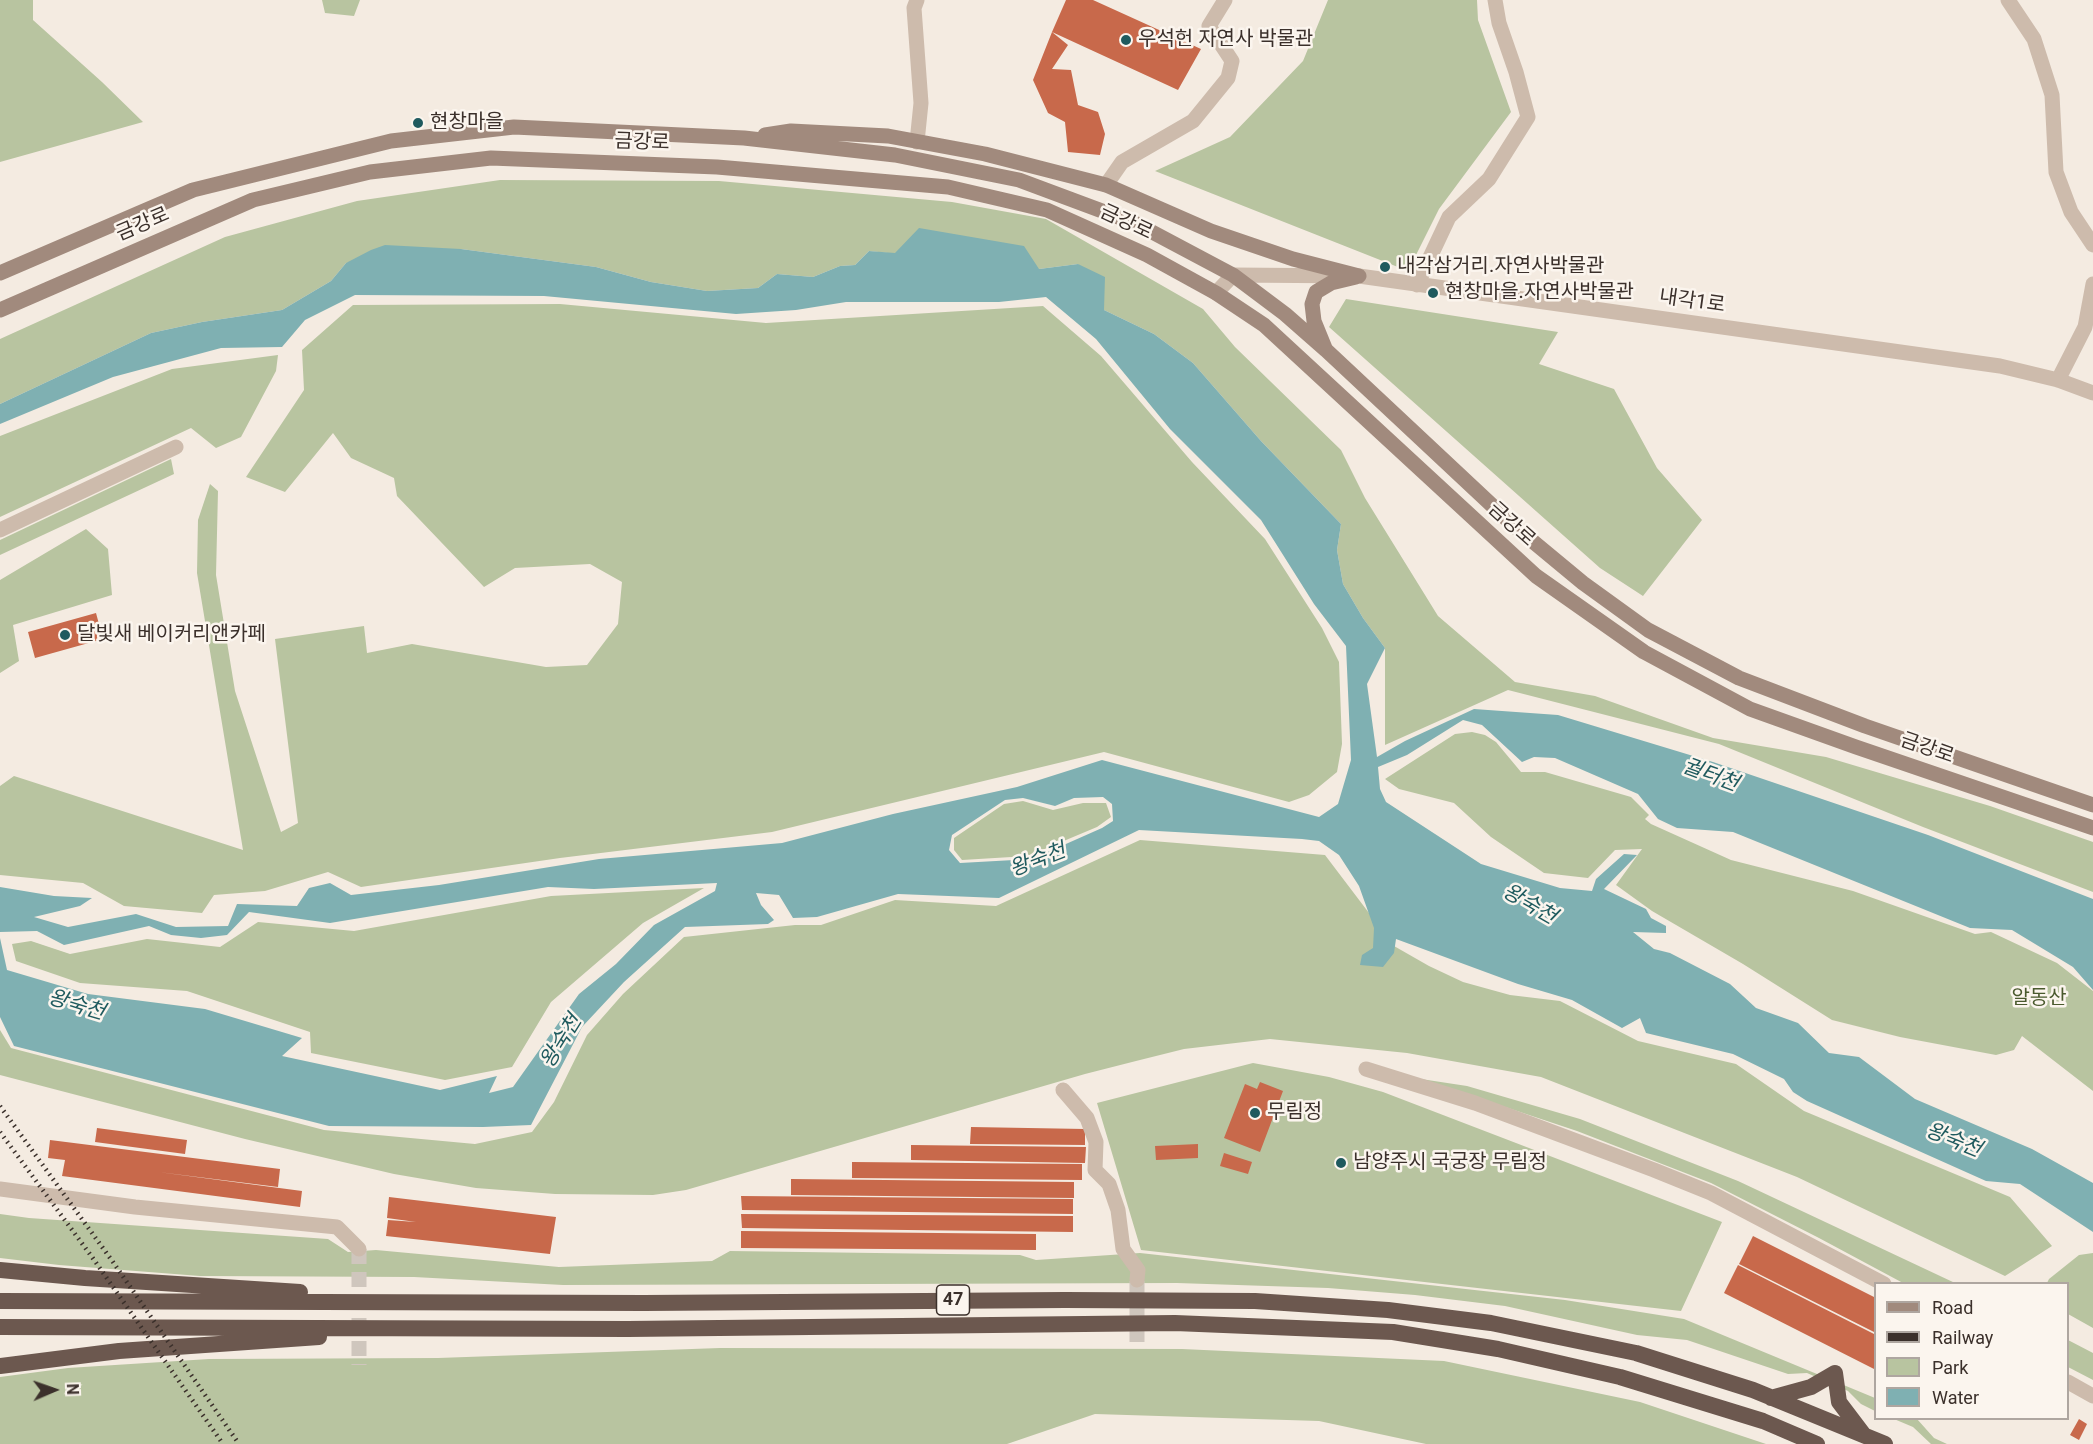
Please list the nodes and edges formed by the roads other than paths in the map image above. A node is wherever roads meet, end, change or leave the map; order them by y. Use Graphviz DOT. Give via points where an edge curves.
graph roads {
  1 [pos="917,0"];
  2 [pos="1226,0"];
  3 [pos="1495,0"];
  4 [pos="2008,0"];
  5 [pos="744,138"];
  6 [pos="917,142"];
  7 [pos="1106,185"];
  8 [pos="2093,245"];
  9 [pos="0,273"];
  10 [pos="1233,275"];
  11 [pos="1359,276"];
  12 [pos="2093,284"];
  13 [pos="1417,285"];
  14 [pos="1216,293"];
  15 [pos="0,310"];
  16 [pos="1326,350"];
  17 [pos="2058,380"];
  18 [pos="2093,393"];
  19 [pos="176,447"];
  20 [pos="0,530"];
  21 [pos="2093,805"];
  22 [pos="2093,828"];
  23 [pos="1366,1069"];
  24 [pos="1063,1090"];
  25 [pos="0,1189"];
  26 [pos="359,1249"];
  27 [pos="0,1270"];
  28 [pos="1137,1281"];
  29 [pos="1880,1282"];
  30 [pos="0,1301"];
  31 [pos="466,1302"];
  32 [pos="0,1327"];
  33 [pos="467,1327"];
  34 [pos="0,1366"];
  35 [pos="2069,1383"];
  36 [pos="2093,1396"];
  37 [pos="1771,1398"];
  38 [pos="1865,1436"];
  39 [pos="1817,1444"];
  40 [pos="1885,1444"];
  1 -- 6 [label="street" via="914,8 921,103"];
  2 -- 7 [label="street" via="1209,26 1232,61 1228,78 1193,121 1122,162"];
  3 -- 13 [label="street" via="1528,117 1489,179 1449,217"];
  4 -- 8 [label="street" via="2034,39 2052,95 2056,172 2071,212"];
  5 -- 6 [label="main road" via="791,131 888,136"];
  5 -- 9 [label="main road, 금강로" via="514,127 391,141 193,190"];
  5 -- 10 [label="main road, 금강로" via="895,154 1019,180 1137,224"];
  6 -- 7 [label="main road" via="985,154"];
  7 -- 11 [label="main road" via="1211,231 1293,260"];
  10 -- 11 [label="street, 내각1로"];
  10 -- 14 [label="street"];
  10 -- 16 [label="main road, 금강로"];
  11 -- 13 [label="street, 내각1로"];
  11 -- 16 [label="main road" via="1331,283 1316,292 1312,304 1314,321"];
  12 -- 17 [label="street" via="2085,327"];
  13 -- 17 [label="street, 내각1로" via="2000,366"];
  14 -- 15 [label="main road, 금강로" via="1147,255 1047,210 948,188 717,167 491,158 370,172 253,200"];
  14 -- 22 [label="main road, 금강로" via="1264,325 1536,576 1644,652 1750,709"];
  16 -- 21 [label="main road, 금강로" via="1513,525 1582,583 1648,630 1739,678"];
  17 -- 18 [label="street, 내각1로"];
  19 -- 20 [label="street"];
  23 -- 29 [label="street" via="1475,1103 1711,1193"];
  24 -- 28 [label="street" via="1087,1118 1096,1142 1095,1170 1109,1184 1118,1210 1123,1249 1138,1270"];
  25 -- 26 [label="street" via="337,1227"];
  27 -- 31 [label="highway"];
  30 -- 31 [label="highway, 47"];
  31 -- 37 [label="highway, 47" via="1172,1300 1388,1310 1491,1323 1636,1353"];
  32 -- 33 [label="highway, 47"];
  33 -- 34 [label="highway" via="119,1351"];
  33 -- 39 [label="highway, 47" via="1175,1323 1393,1332 1498,1348 1620,1377 1763,1421"];
  35 -- 36 [label="street"];
  37 -- 38 [label="highway, 47"];
  37 -- 38 [label="highway" via="1811,1386 1835,1373 1839,1402"];
  38 -- 40 [label="highway, 47"];
}
